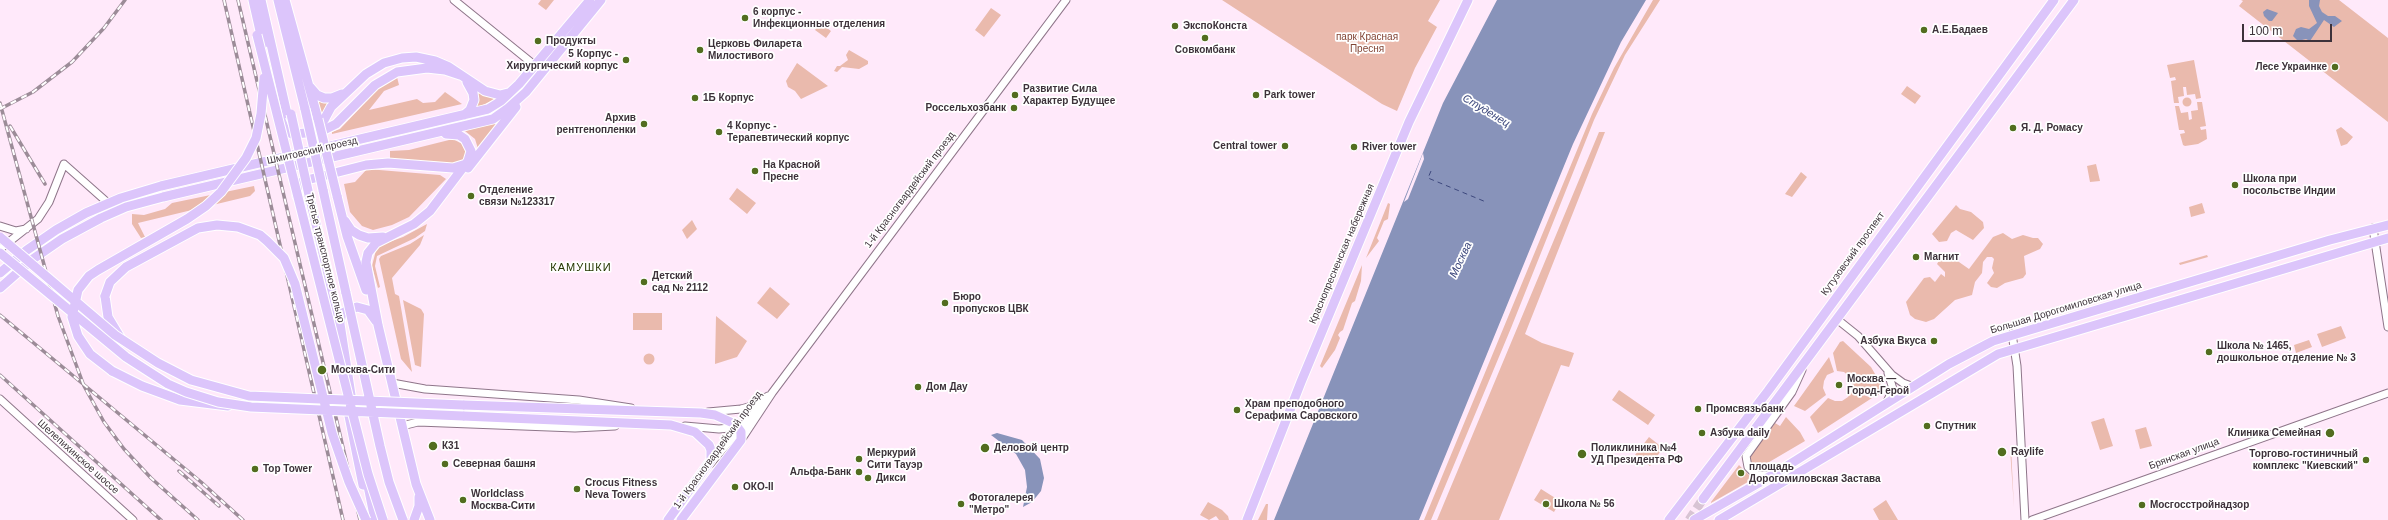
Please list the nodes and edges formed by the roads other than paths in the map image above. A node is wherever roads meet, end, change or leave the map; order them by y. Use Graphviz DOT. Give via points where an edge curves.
graph roads {
  1 [pos="248,0"];
  2 [pos="253,0"];
  3 [pos="261,0"];
  4 [pos="265,0"];
  5 [pos="278,0"];
  6 [pos="285,0"];
  7 [pos="454,0"];
  8 [pos="590,0"];
  9 [pos="601,0"];
  10 [pos="1066,0"];
  11 [pos="1468,0"];
  12 [pos="2054,0"];
  13 [pos="2074,0"];
  14 [pos="257,35"];
  15 [pos="539,69"];
  16 [pos="304,73"];
  17 [pos="462,77"];
  18 [pos="351,87"];
  19 [pos="513,90"];
  20 [pos="289,114"];
  21 [pos="461,117"];
  22 [pos="321,119"];
  23 [pos="436,133"];
  24 [pos="468,161"];
  25 [pos="454,182"];
  26 [pos="307,196"];
  27 [pos="337,196"];
  28 [pos="108,203"];
  29 [pos="2388,224"];
  30 [pos="0,227"];
  31 [pos="29,227"];
  32 [pos="2373,228"];
  33 [pos="396,233"];
  34 [pos="0,236"];
  35 [pos="2388,238"];
  36 [pos="2375,241"];
  37 [pos="0,249"];
  38 [pos="0,253"];
  39 [pos="0,273"];
  40 [pos="0,288"];
  41 [pos="1838,320"];
  42 [pos="340,324"];
  43 [pos="378,325"];
  44 [pos="2388,327"];
  45 [pos="2012,334"];
  46 [pos="128,344"];
  47 [pos="2014,348"];
  48 [pos="1807,360"];
  49 [pos="1885,368"];
  50 [pos="392,384"];
  51 [pos="345,387"];
  52 [pos="1914,387"];
  53 [pos="2388,392"];
  54 [pos="772,393"];
  55 [pos="0,400"];
  56 [pos="0,404"];
  57 [pos="1884,406"];
  58 [pos="251,407"];
  59 [pos="9,408"];
  60 [pos="655,412"];
  61 [pos="701,413"];
  62 [pos="652,424"];
  63 [pos="752,424"];
  64 [pos="671,425"];
  65 [pos="402,426"];
  66 [pos="740,427"];
  67 [pos="741,440"];
  68 [pos="709,466"];
  69 [pos="1776,473"];
  70 [pos="419,492"];
  71 [pos="367,498"];
  72 [pos="1703,499"];
  73 [pos="133,520"];
  74 [pos="366,520"];
  75 [pos="370,520"];
  76 [pos="374,520"];
  77 [pos="379,520"];
  78 [pos="384,520"];
  79 [pos="404,520"];
  80 [pos="414,520"];
  81 [pos="430,520"];
  82 [pos="668,520"];
  83 [pos="681,520"];
  84 [pos="1247,520"];
  85 [pos="1669,520"];
  86 [pos="1694,520"];
  87 [pos="1719,520"];
  88 [pos="2025,520"];
  89 [pos="2032,520"];
  1 -- 14 [label="main road, Третье транспортное кольцо"];
  2 -- 17 [label="main road" via="282,124 292,134 306,135 329,129 375,85 397,72 427,68 445,70"];
  3 -- 20 [label="main road"];
  4 -- 20 [label="main road"];
  5 -- 79 [label="main road, Третье транспортное кольцо, bridge" via="305,109 380,446 389,482"];
  6 -- 16 [label="main road"];
  7 -- 15 [label="street"];
  8 -- 15 [label="main road, Шмитовский проезд"];
  9 -- 15 [label="main road, Шмитовский проезд"];
  10 -- 54 [label="street, 1-й Красногвардейский проезд"];
  11 -- 84 [label="main road, Краснопресненская набережная" via="1409,122 1301,382"];
  12 -- 85 [label="main road, Кутузовский проспект" via="1768,390"];
  13 -- 41 [label="main road"];
  14 -- 58 [label="main road, bridge" via="264,78 264,96 257,133 246,158 221,192 206,206 89,276 75,297 72,317 78,336 90,354 126,378 192,403"];
  14 -- 78 [label="main road, Третье транспортное кольцо, bridge" via="368,474"];
  15 -- 19 [label="main road, Шмитовский проезд"];
  15 -- 23 [label="main road, Шмитовский проезд" via="516,102 500,115 480,123"];
  15 -- 25 [label="main road" via="481,153"];
  16 -- 18 [label="main road" via="314,92 324,98 336,97"];
  16 -- 22 [label="main road"];
  17 -- 18 [label="main road" via="435,61 416,57 402,58 378,66"];
  17 -- 19 [label="main road" via="494,95 504,95"];
  17 -- 21 [label="main road" via="472,89 474,100 470,110"];
  18 -- 22 [label="main road"];
  19 -- 21 [label="main road, Шмитовский проезд" via="491,107"];
  20 -- 26 [label="main road, bridge"];
  21 -- 28 [label="main road, Шмитовский проезд" via="174,183"];
  22 -- 27 [label="main road, bridge" via="323,139"];
  23 -- 24 [label="main road" via="455,134 465,139 471,151"];
  23 -- 40 [label="main road, Шмитовский проезд" via="126,207 62,239 33,259"];
  24 -- 25 [label="main road"];
  24 -- 51 [label="main road" via="463,166 453,168 372,164 305,180 299,184 297,195 300,210"];
  25 -- 33 [label="main road" via="425,216"];
  26 -- 42 [label="main road"];
  26 -- 51 [label="main road" via="335,324"];
  27 -- 33 [label="main road" via="346,221 354,233 374,238"];
  27 -- 43 [label="main road" via="349,243"];
  28 -- 31 [label="street" via="64,164 49,202 38,219"];
  28 -- 39 [label="main road, Шмитовский проезд" via="51,234"];
  29 -- 32 [label="main road, Большая Дорогомиловская улица"];
  30 -- 31 [label="street" via="16,231"];
  30 -- 37 [label="street" via="6,239"];
  31 -- 37 [label="street"];
  32 -- 36 [label="street"];
  32 -- 45 [label="main road, Большая Дорогомиловская улица"];
  33 -- 43 [label="main road" via="376,243 370,249 367,258 367,272"];
  34 -- 46 [label="main road, bridge"];
  35 -- 36 [label="main road"];
  36 -- 44 [label="street"];
  36 -- 47 [label="main road"];
  38 -- 58 [label="main road, bridge" via="98,335 151,374 203,398"];
  41 -- 48 [label="main road"];
  41 -- 49 [label="street" via="1858,336"];
  42 -- 43 [label="main road" via="342,313 357,307 368,310"];
  42 -- 71 [label="main road"];
  43 -- 50 [label="main road"];
  45 -- 47 [label="street"];
  45 -- 52 [label="main road, Большая Дорогомиловская улица" via="1982,346"];
  46 -- 60 [label="main road, bridge" via="191,380 249,396"];
  46 -- 74 [label="main road, bridge" via="110,322 105,305 110,282 126,267 182,235 207,226 238,227 254,232 267,241 284,258 295,284 332,433 349,482"];
  47 -- 87 [label="main road" via="1984,361"];
  47 -- 88 [label="street"];
  48 -- 69 [label="street" via="1792,392 1746,456 1748,467 1758,475"];
  48 -- 72 [label="main road"];
  49 -- 52 [label="street" via="1902,383"];
  49 -- 57 [label="street" via="1893,389 1890,399"];
  50 -- 60 [label="street" via="425,389 579,400"];
  50 -- 65 [label="main road"];
  51 -- 71 [label="main road"];
  52 -- 57 [label="main road, Большая Дорогомиловская улица"];
  53 -- 89 [label="street, Брянская улица"];
  54 -- 61 [label="street" via="762,401 741,409"];
  54 -- 63 [label="street, 1-й Красногвардейский проезд"];
  54 -- 66 [label="street, 1-й Красногвардейский проезд"];
  55 -- 59 [label="street, Шелепихинское шоссе"];
  56 -- 59 [label="street, Шелепихинское шоссе"];
  57 -- 69 [label="main road, Большая Дорогомиловская улица"];
  58 -- 62 [label="main road, bridge"];
  59 -- 73 [label="street, Шелепихинское шоссе"];
  60 -- 61 [label="main road"];
  61 -- 66 [label="main road" via="726,419"];
  62 -- 64 [label="main road"];
  62 -- 65 [label="street" via="575,428 418,422"];
  63 -- 66 [label="street"];
  63 -- 67 [label="street, 1-й Красногвардейский проезд"];
  64 -- 66 [label="street" via="719,429"];
  64 -- 68 [label="main road" via="703,437 711,450"];
  65 -- 70 [label="main road"];
  66 -- 67 [label="main road"];
  66 -- 68 [label="street, 1-й Красногвардейский проезд"];
  67 -- 83 [label="main road, 1-й Красногвардейский проезд"];
  68 -- 82 [label="main road, 1-й Красногвардейский проезд"];
  69 -- 86 [label="main road, Большая Дорогомиловская улица"];
  70 -- 80 [label="main road" via="419,506"];
  70 -- 81 [label="main road"];
  71 -- 75 [label="main road"];
  71 -- 76 [label="main road"];
  71 -- 77 [label="main road"];
}
